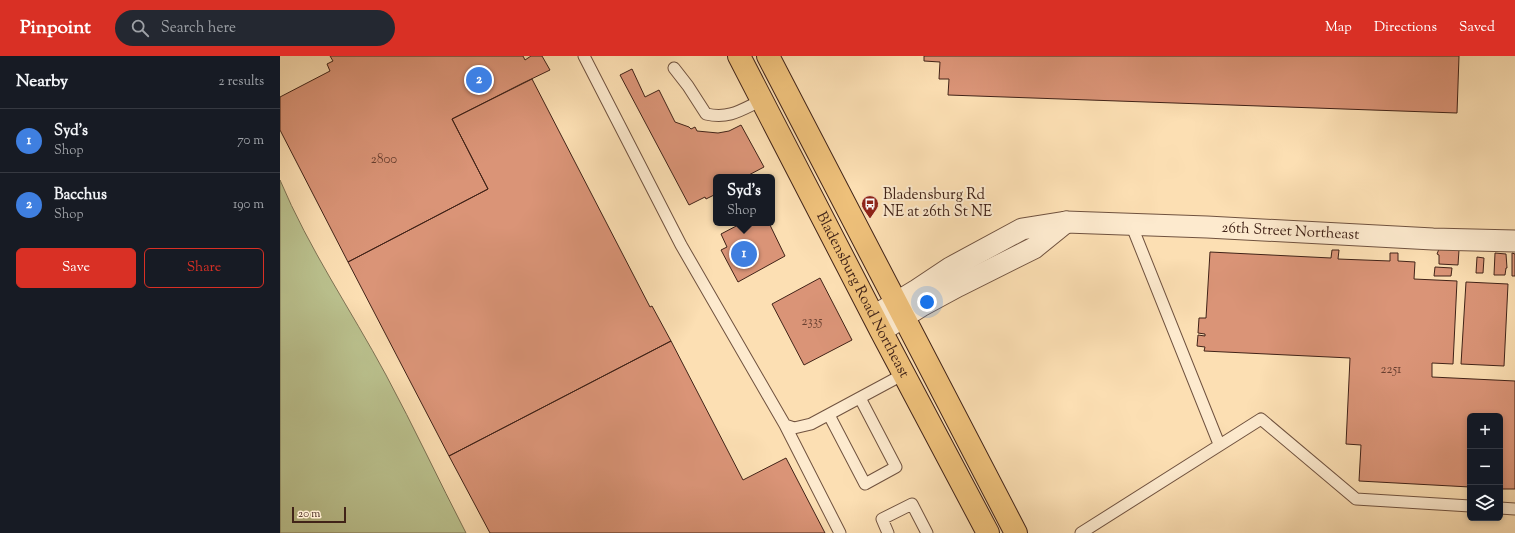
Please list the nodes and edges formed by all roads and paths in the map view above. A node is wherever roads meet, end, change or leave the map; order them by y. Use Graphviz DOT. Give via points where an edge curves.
graph roads {
  1 [pos="584,56"];
  2 [pos="739,56"];
  3 [pos="768,56"];
  4 [pos="674,68"];
  5 [pos="784,88"];
  6 [pos="762,100"];
  7 [pos="1131,224"];
  8 [pos="1515,241"];
  9 [pos="900,310"];
  10 [pos="878,323"];
  11 [pos="904,374"];
  12 [pos="860,398"];
  13 [pos="829,414"];
  14 [pos="785,425"];
  15 [pos="1220,444"];
  16 [pos="1467,506"];
  17 [pos="1503,508"];
  18 [pos="1515,509"];
  19 [pos="840,533"];
  20 [pos="888,533"];
  21 [pos="928,533"];
  22 [pos="988,533"];
  23 [pos="1016,533"];
  24 [pos="1081,533"];
  1 -- 14 [label="lane" via="681,245"];
  2 -- 6 [label="main road, Bladensburg Road Northeast"];
  3 -- 5 [label="main road, Bladensburg Road Northeast"];
  4 -- 6 [label="lane" via="706,114 718,116 737,113"];
  5 -- 6 [label="main road"];
  5 -- 9 [label="main road, Bladensburg Road Northeast"];
  6 -- 10 [label="main road, Bladensburg Road Northeast"];
  7 -- 8 [label="street, 26th Street Northeast"];
  7 -- 9 [label="street, 26th Street Northeast" via="1066,222 1034,248 921,306"];
  7 -- 15 [label="lane"];
  9 -- 10 [label="street, 26th Street Northeast"];
  9 -- 23 [label="main road, Bladensburg Road Northeast"];
  10 -- 11 [label="main road, Bladensburg Road Northeast"];
  11 -- 12 [label="lane"];
  11 -- 22 [label="main road, Bladensburg Road Northeast"];
  12 -- 13 [label="lane"];
  12 -- 13 [label="lane" via="896,467 865,484"];
  13 -- 14 [label="lane" via="812,424 794,428"];
  14 -- 19 [label="lane"];
  15 -- 16 [label="lane" via="1260,420 1356,499"];
  15 -- 24 [label="lane"];
  17 -- 18 [label="lane"];
  20 -- 21 [label="lane" via="882,519 912,504"];
}
